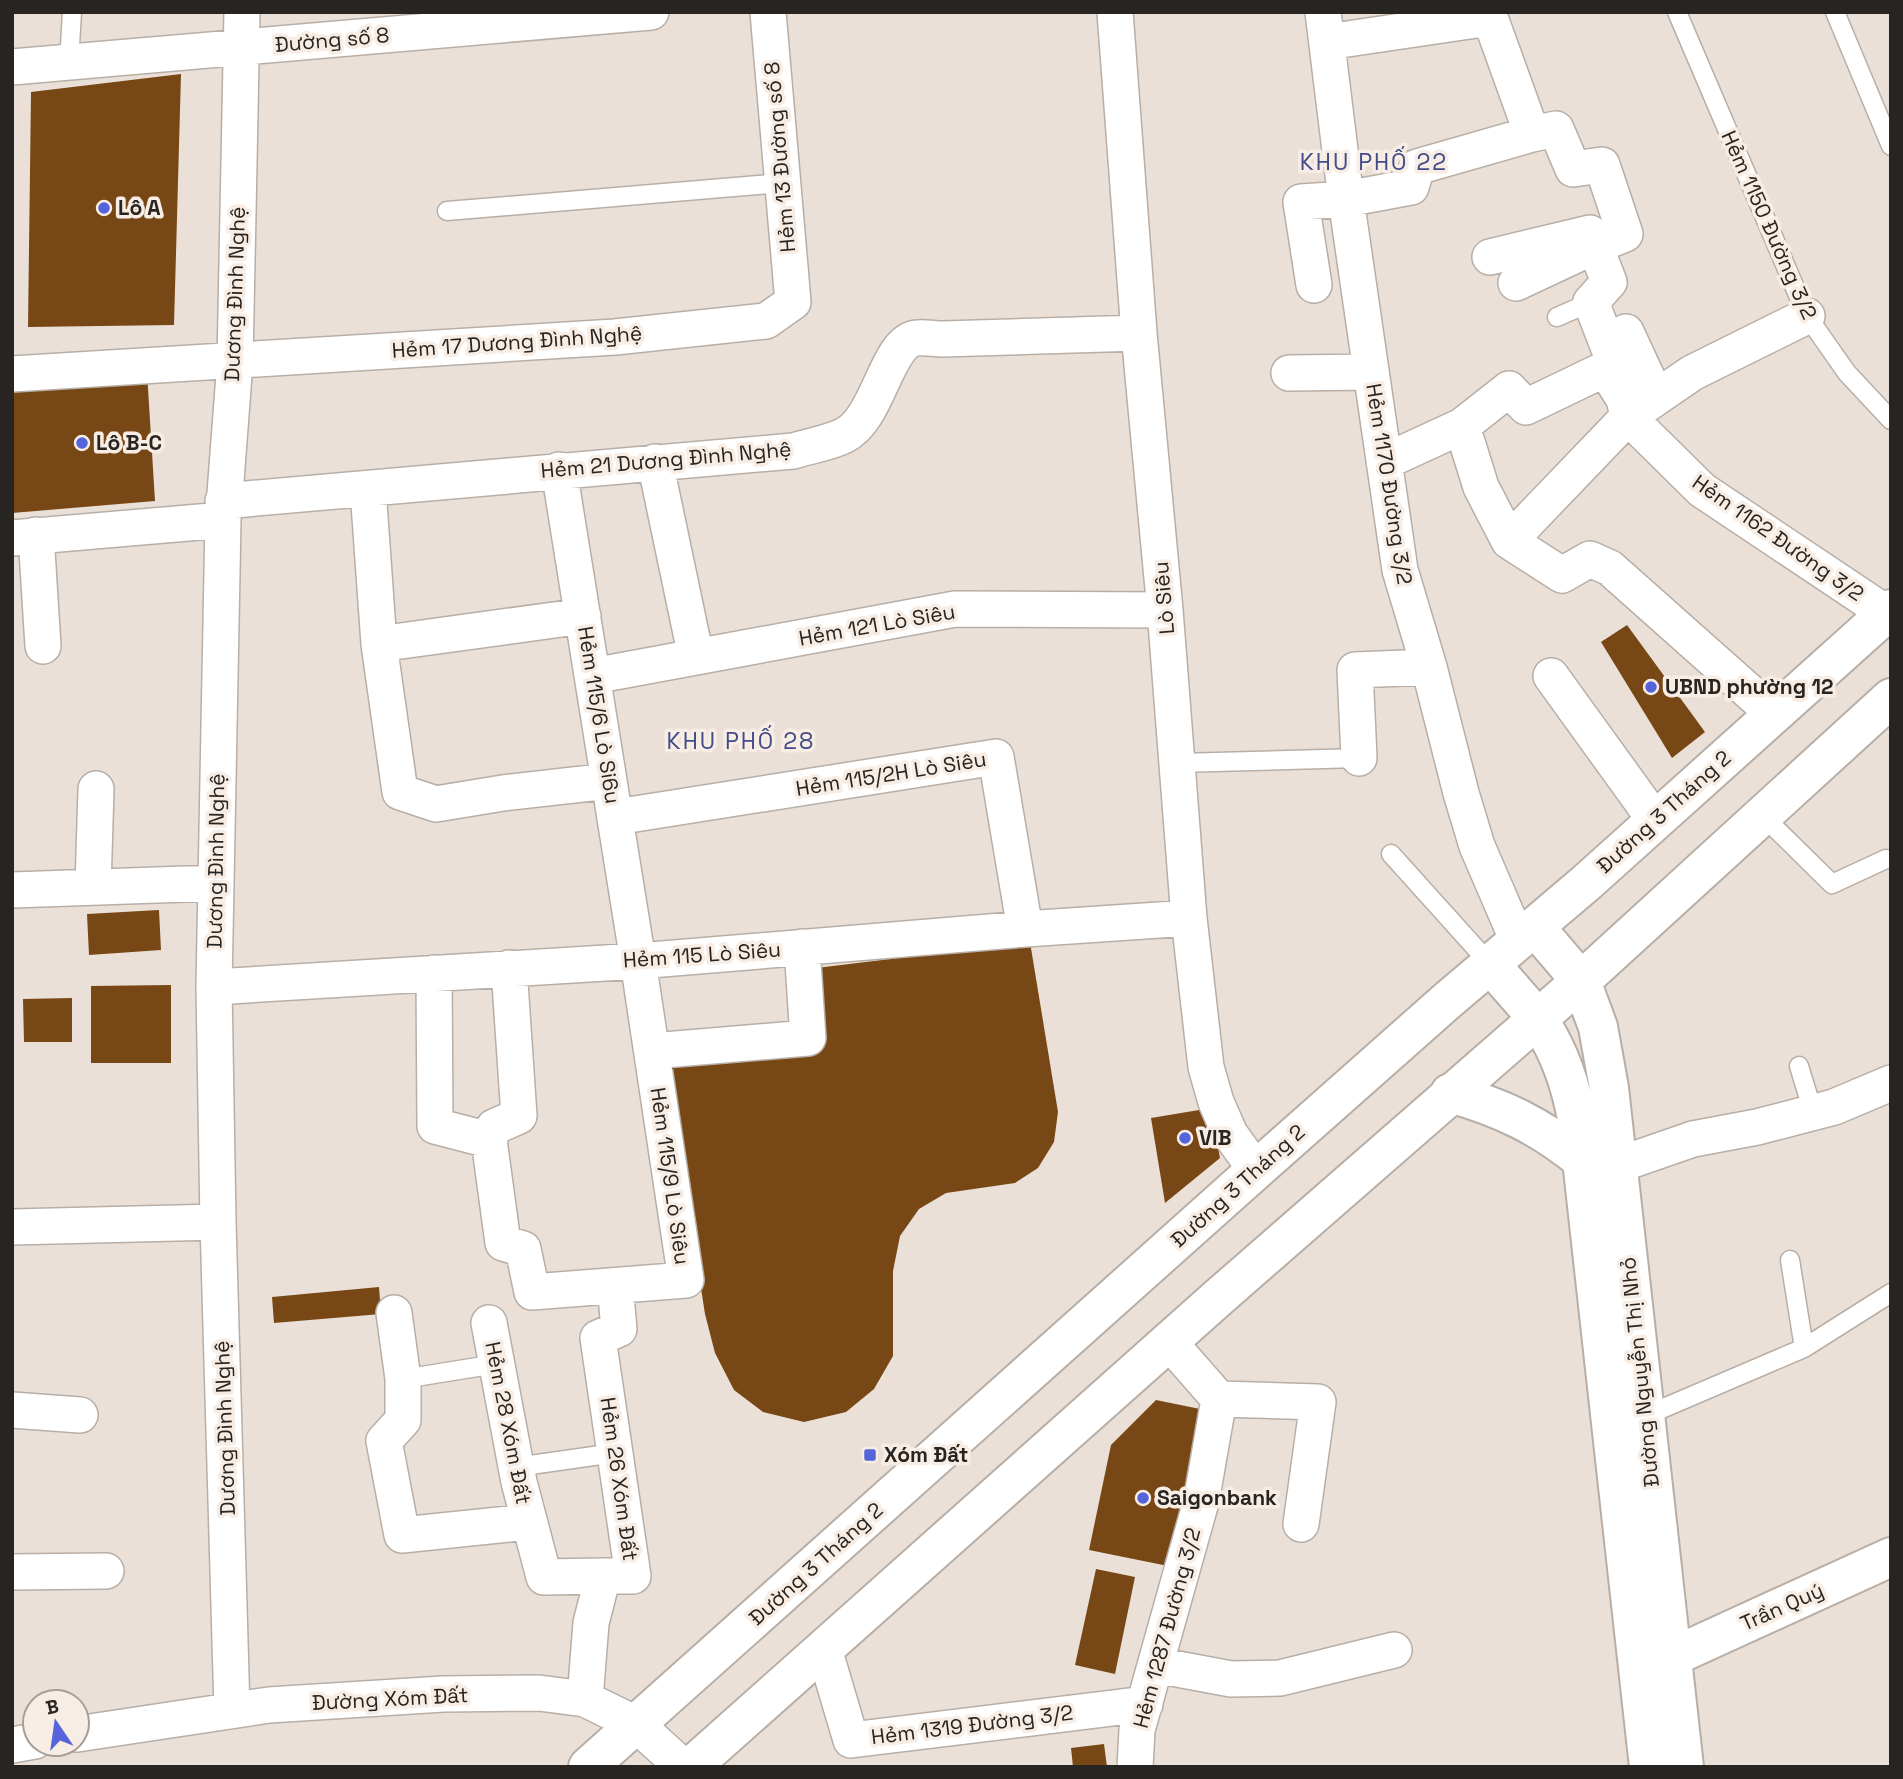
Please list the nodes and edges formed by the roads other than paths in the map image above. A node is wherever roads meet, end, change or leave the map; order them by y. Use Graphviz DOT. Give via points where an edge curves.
graph roads {
  1 [pos="72,12"];
  2 [pos="242,12"];
  3 [pos="651,12"];
  4 [pos="768,12"];
  5 [pos="1115,12"];
  6 [pos="1677,12"];
  7 [pos="1835,12"];
  8 [pos="1489,15"];
  9 [pos="1325,27"];
  10 [pos="241,48"];
  11 [pos="69,63"];
  12 [pos="12,68"];
  13 [pos="1532,134"];
  14 [pos="1891,146"];
  15 [pos="783,183"];
  16 [pos="1346,199"];
  17 [pos="447,211"];
  18 [pos="1595,246"];
  19 [pos="1490,257"];
  20 [pos="1516,283"];
  21 [pos="1314,285"];
  22 [pos="793,302"];
  23 [pos="1591,302"];
  24 [pos="1807,316"];
  25 [pos="1557,317"];
  26 [pos="1626,332"];
  27 [pos="1139,333"];
  28 [pos="235,362"];
  29 [pos="1605,369"];
  30 [pos="1371,372"];
  31 [pos="1289,373"];
  32 [pos="12,374"];
  33 [pos="1626,408"];
  34 [pos="1891,420"];
  35 [pos="1462,426"];
  36 [pos="655,462"];
  37 [pos="1384,462"];
  38 [pos="559,470"];
  39 [pos="368,489"];
  40 [pos="223,510"];
  41 [pos="24,537"];
  42 [pos="1509,541"];
  43 [pos="1165,610"];
  44 [pos="1888,611"];
  45 [pos="583,616"];
  46 [pos="379,644"];
  47 [pos="43,646"];
  48 [pos="696,657"];
  49 [pos="1429,667"];
  50 [pos="593,676"];
  51 [pos="1551,676"];
  52 [pos="1888,707"];
  53 [pos="1773,713"];
  54 [pos="1359,758"];
  55 [pos="1177,763"];
  56 [pos="610,781"];
  57 [pos="96,789"];
  58 [pos="1762,815"];
  59 [pos="616,817"];
  60 [pos="1655,820"];
  61 [pos="1391,854"];
  62 [pos="1886,859"];
  63 [pos="215,883"];
  64 [pos="93,887"];
  65 [pos="12,890"];
  66 [pos="1189,918"];
  67 [pos="1025,929"];
  68 [pos="1514,944"];
  69 [pos="802,947"];
  70 [pos="638,961"];
  71 [pos="509,968"];
  72 [pos="435,973"];
  73 [pos="1581,981"];
  74 [pos="214,987"];
  75 [pos="1538,1018"];
  76 [pos="652,1051"];
  77 [pos="1799,1066"];
  78 [pos="1891,1083"];
  79 [pos="1450,1093"];
  80 [pos="1813,1112"];
  81 [pos="489,1140"];
  82 [pos="1600,1162"];
  83 [pos="1256,1170"];
  84 [pos="218,1222"];
  85 [pos="12,1227"];
  86 [pos="1790,1260"];
  87 [pos="615,1286"];
  88 [pos="1891,1293"];
  89 [pos="394,1313"];
  90 [pos="489,1323"];
  91 [pos="1169,1342"];
  92 [pos="1804,1348"];
  93 [pos="496,1364"];
  94 [pos="402,1379"];
  95 [pos="1219,1399"];
  96 [pos="12,1410"];
  97 [pos="79,1415"];
  98 [pos="1645,1416"];
  99 [pos="615,1453"];
  100 [pos="516,1467"];
  101 [pos="528,1522"];
  102 [pos="1301,1524"];
  103 [pos="1891,1558"];
  104 [pos="106,1571"];
  105 [pos="12,1572"];
  106 [pos="603,1576"];
  107 [pos="824,1648"];
  108 [pos="1394,1650"];
  109 [pos="1656,1664"];
  110 [pos="1156,1665"];
  111 [pos="585,1699"];
  112 [pos="1145,1704"];
  113 [pos="232,1710"];
  114 [pos="636,1724"];
  115 [pos="91,1732"];
  116 [pos="588,1767"];
  117 [pos="683,1767"];
  118 [pos="691,1767"];
  119 [pos="1135,1767"];
  120 [pos="1649,1767"];
  121 [pos="1685,1767"];
  1 -- 11 [label="lane"];
  2 -- 10 [label="street, Dương Đình Nghệ"];
  3 -- 10 [label="street, Đường số 8"];
  4 -- 15 [label="street, Hẻm 13 Đường số 8"];
  5 -- 27 [label="street, Lò Siêu"];
  6 -- 24 [label="lane, Hẻm 1150 Đường 3/2"];
  7 -- 14 [label="lane"];
  8 -- 9 [label="street"];
  8 -- 13 [label="street"];
  9 -- 16 [label="street, Hẻm 1170 Đường 3/2"];
  10 -- 11 [label="street, Đường số 8"];
  10 -- 28 [label="street, Dương Đình Nghệ"];
  11 -- 12 [label="street, Đường số 8"];
  13 -- 16 [label="street" via="1417,167 1411,187"];
  13 -- 18 [label="street" via="1556,128 1573,169 1602,165 1625,234"];
  15 -- 17 [label="lane"];
  15 -- 22 [label="street, Hẻm 13 Đường số 8"];
  16 -- 21 [label="street" via="1301,202"];
  16 -- 30 [label="street, Hẻm 1170 Đường 3/2"];
  18 -- 19 [label="street" via="1590,233"];
  18 -- 20 [label="street"];
  18 -- 23 [label="street" via="1609,282"];
  22 -- 28 [label="street, Hẻm 17 Dương Đình Nghệ" via="766,321 615,337"];
  23 -- 25 [label="lane"];
  23 -- 29 [label="street" via="1614,359"];
  24 -- 33 [label="street"];
  24 -- 34 [label="lane, Hẻm 1150 Đường 3/2" via="1847,373"];
  26 -- 33 [label="street" via="1651,386"];
  27 -- 36 [label="street, Hẻm 21 Dương Đình Nghệ" via="915,338 904,343 893,358 865,416 846,435 793,451"];
  27 -- 43 [label="street, Lò Siêu"];
  28 -- 32 [label="street, Hẻm 17 Dương Đình Nghệ"];
  28 -- 40 [label="street, Dương Đình Nghệ"];
  29 -- 33 [label="street, Hẻm 1162 Đường 3/2"];
  29 -- 35 [label="street" via="1525,407 1509,389"];
  30 -- 31 [label="street"];
  30 -- 37 [label="street, Hẻm 1170 Đường 3/2"];
  33 -- 42 [label="street"];
  33 -- 44 [label="street, Hẻm 1162 Đường 3/2" via="1703,491"];
  35 -- 37 [label="street"];
  35 -- 42 [label="street" via="1481,487"];
  36 -- 38 [label="street, Hẻm 21 Dương Đình Nghệ"];
  36 -- 48 [label="street"];
  37 -- 49 [label="street, Hẻm 1170 Đường 3/2" via="1400,570"];
  38 -- 39 [label="street, Hẻm 21 Dương Đình Nghệ"];
  38 -- 45 [label="street, Hẻm 115/6 Lò Si6u"];
  39 -- 40 [label="street, Hẻm 21 Dương Đình Nghệ"];
  39 -- 46 [label="street"];
  40 -- 41 [label="street, Hẻm 21 Dương Đình Nghệ"];
  40 -- 63 [label="street, Dương Đình Nghệ"];
  41 -- 47 [label="street"];
  42 -- 53 [label="street" via="1562,575 1590,559 1610,568"];
  43 -- 48 [label="street, Hẻm 121 Lò Siêu" via="955,609"];
  43 -- 55 [label="street, Lò Siêu"];
  44 -- 53 [label="main road, Đường 3 Tháng 2"];
  45 -- 46 [label="street"];
  45 -- 50 [label="street, Hẻm 115/6 Lò Si6u"];
  46 -- 56 [label="street" via="400,792 436,804"];
  48 -- 50 [label="street, Hẻm 121 Lò Siêu"];
  49 -- 54 [label="street" via="1355,670"];
  49 -- 68 [label="street, Hẻm 1170 Đường 3/2" via="1477,846"];
  50 -- 56 [label="street, Hẻm 115/6 Lò Si6u"];
  51 -- 60 [label="street"];
  52 -- 58 [label="main road"];
  53 -- 60 [label="main road, Đường 3 Tháng 2"];
  54 -- 55 [label="lane"];
  55 -- 66 [label="street, Lò Siêu"];
  56 -- 59 [label="street, Hẻm 115/6 Lò Si6u"];
  57 -- 64 [label="street"];
  58 -- 62 [label="lane" via="1832,884"];
  58 -- 73 [label="main road"];
  59 -- 67 [label="street, Hẻm 115/2H Lò Siêu" via="996,757"];
  59 -- 70 [label="street, Hẻm 115/6 Lò Si6u"];
  60 -- 68 [label="main road, Đường 3 Tháng 2"];
  61 -- 68 [label="lane"];
  63 -- 64 [label="street"];
  63 -- 74 [label="street, Dương Đình Nghệ"];
  64 -- 65 [label="street"];
  66 -- 67 [label="street, Hẻm 115 Lò Siêu"];
  66 -- 83 [label="street, Lò Siêu" via="1206,1067 1230,1134"];
  67 -- 69 [label="street, Hẻm 115 Lò Siêu"];
  68 -- 73 [label="main road"];
  68 -- 75 [label="main road, Đường Nguyễn Thị Nhỏ"];
  68 -- 83 [label="main road, Đường 3 Tháng 2"];
  69 -- 70 [label="street, Hẻm 115 Lò Siêu"];
  69 -- 76 [label="street" via="808,1038"];
  70 -- 71 [label="street, Hẻm 115 Lò Siêu"];
  70 -- 76 [label="street, Hẻm 115/9 Lò Siêu"];
  71 -- 72 [label="street, Hẻm 115 Lò Siêu"];
  71 -- 81 [label="street" via="519,1116 494,1127"];
  72 -- 74 [label="street, Hẻm 115 Lò Siêu"];
  72 -- 81 [label="street" via="435,1126"];
  73 -- 75 [label="main road"];
  73 -- 82 [label="main road, Đường Nguyễn Thị Nhỏ" via="1598,1027 1609,1088"];
  74 -- 84 [label="street, Dương Đình Nghệ"];
  75 -- 79 [label="main road"];
  75 -- 82 [label="main road, Đường Nguyễn Thị Nhỏ" via="1561,1059"];
  76 -- 87 [label="street, Hẻm 115/9 Lò Siêu" via="686,1280"];
  77 -- 80 [label="lane"];
  78 -- 80 [label="street"];
  79 -- 82 [label="main road" via="1524,1120"];
  79 -- 91 [label="main road"];
  80 -- 82 [label="street"];
  81 -- 87 [label="street, Hẻm 115/9 Lò Siêu" via="503,1244 523,1249 532,1292"];
  82 -- 98 [label="main road, Đường Nguyễn Thị Nhỏ"];
  82 -- 109 [label="main road, Đường Nguyễn Thị Nhỏ"];
  83 -- 114 [label="main road, Đường 3 Tháng 2"];
  84 -- 85 [label="street"];
  84 -- 113 [label="street, Dương Đình Nghệ"];
  86 -- 92 [label="lane"];
  87 -- 99 [label="street, Hẻm 26 Xóm Đất" via="619,1329 598,1338"];
  88 -- 92 [label="lane"];
  89 -- 94 [label="street, Hẻm 28 Xóm Đất"];
  90 -- 93 [label="street, Hẻm 28 Xóm Đất"];
  91 -- 95 [label="street"];
  91 -- 107 [label="main road"];
  92 -- 98 [label="lane"];
  93 -- 94 [label="lane"];
  93 -- 100 [label="street, Hẻm 28 Xóm Đất"];
  94 -- 101 [label="street, Hẻm 28 Xóm Đất" via="403,1420 384,1441 402,1535"];
  95 -- 102 [label="street" via="1318,1402"];
  95 -- 110 [label="street, Hẻm 1287 Đường 3/2" via="1201,1502"];
  96 -- 97 [label="street"];
  98 -- 109 [label="main road, Đường Nguyễn Thị Nhỏ"];
  99 -- 100 [label="lane"];
  99 -- 106 [label="street, Hẻm 26 Xóm Đất" via="632,1576"];
  100 -- 101 [label="street, Hẻm 28 Xóm Đất"];
  101 -- 106 [label="street, Hẻm 28 Xóm Đất" via="544,1577"];
  103 -- 109 [label="main road, Trần Quý"];
  104 -- 105 [label="street"];
  106 -- 111 [label="street, Hẻm 26 Xóm Đất" via="591,1623"];
  107 -- 112 [label="street, Hẻm 1319 Đường 3/2" via="851,1740"];
  107 -- 118 [label="main road"];
  108 -- 110 [label="street" via="1280,1678 1231,1679"];
  109 -- 120 [label="main road, Đường Nguyễn Thị Nhỏ"];
  109 -- 121 [label="main road, Đường Nguyễn Thị Nhỏ"];
  110 -- 112 [label="street, Hẻm 1287 Đường 3/2"];
  111 -- 113 [label="street, Đường Xóm Đất" via="539,1693 443,1694"];
  111 -- 114 [label="street, Đường Xóm Đất"];
  112 -- 119 [label="street, Hẻm 1287 Đường 3/2" via="1137,1730"];
  113 -- 115 [label="street, Đường Xóm Đất"];
  114 -- 116 [label="main road, Đường 3 Tháng 2"];
  114 -- 117 [label="street, Đường Xóm Đất"];
}
